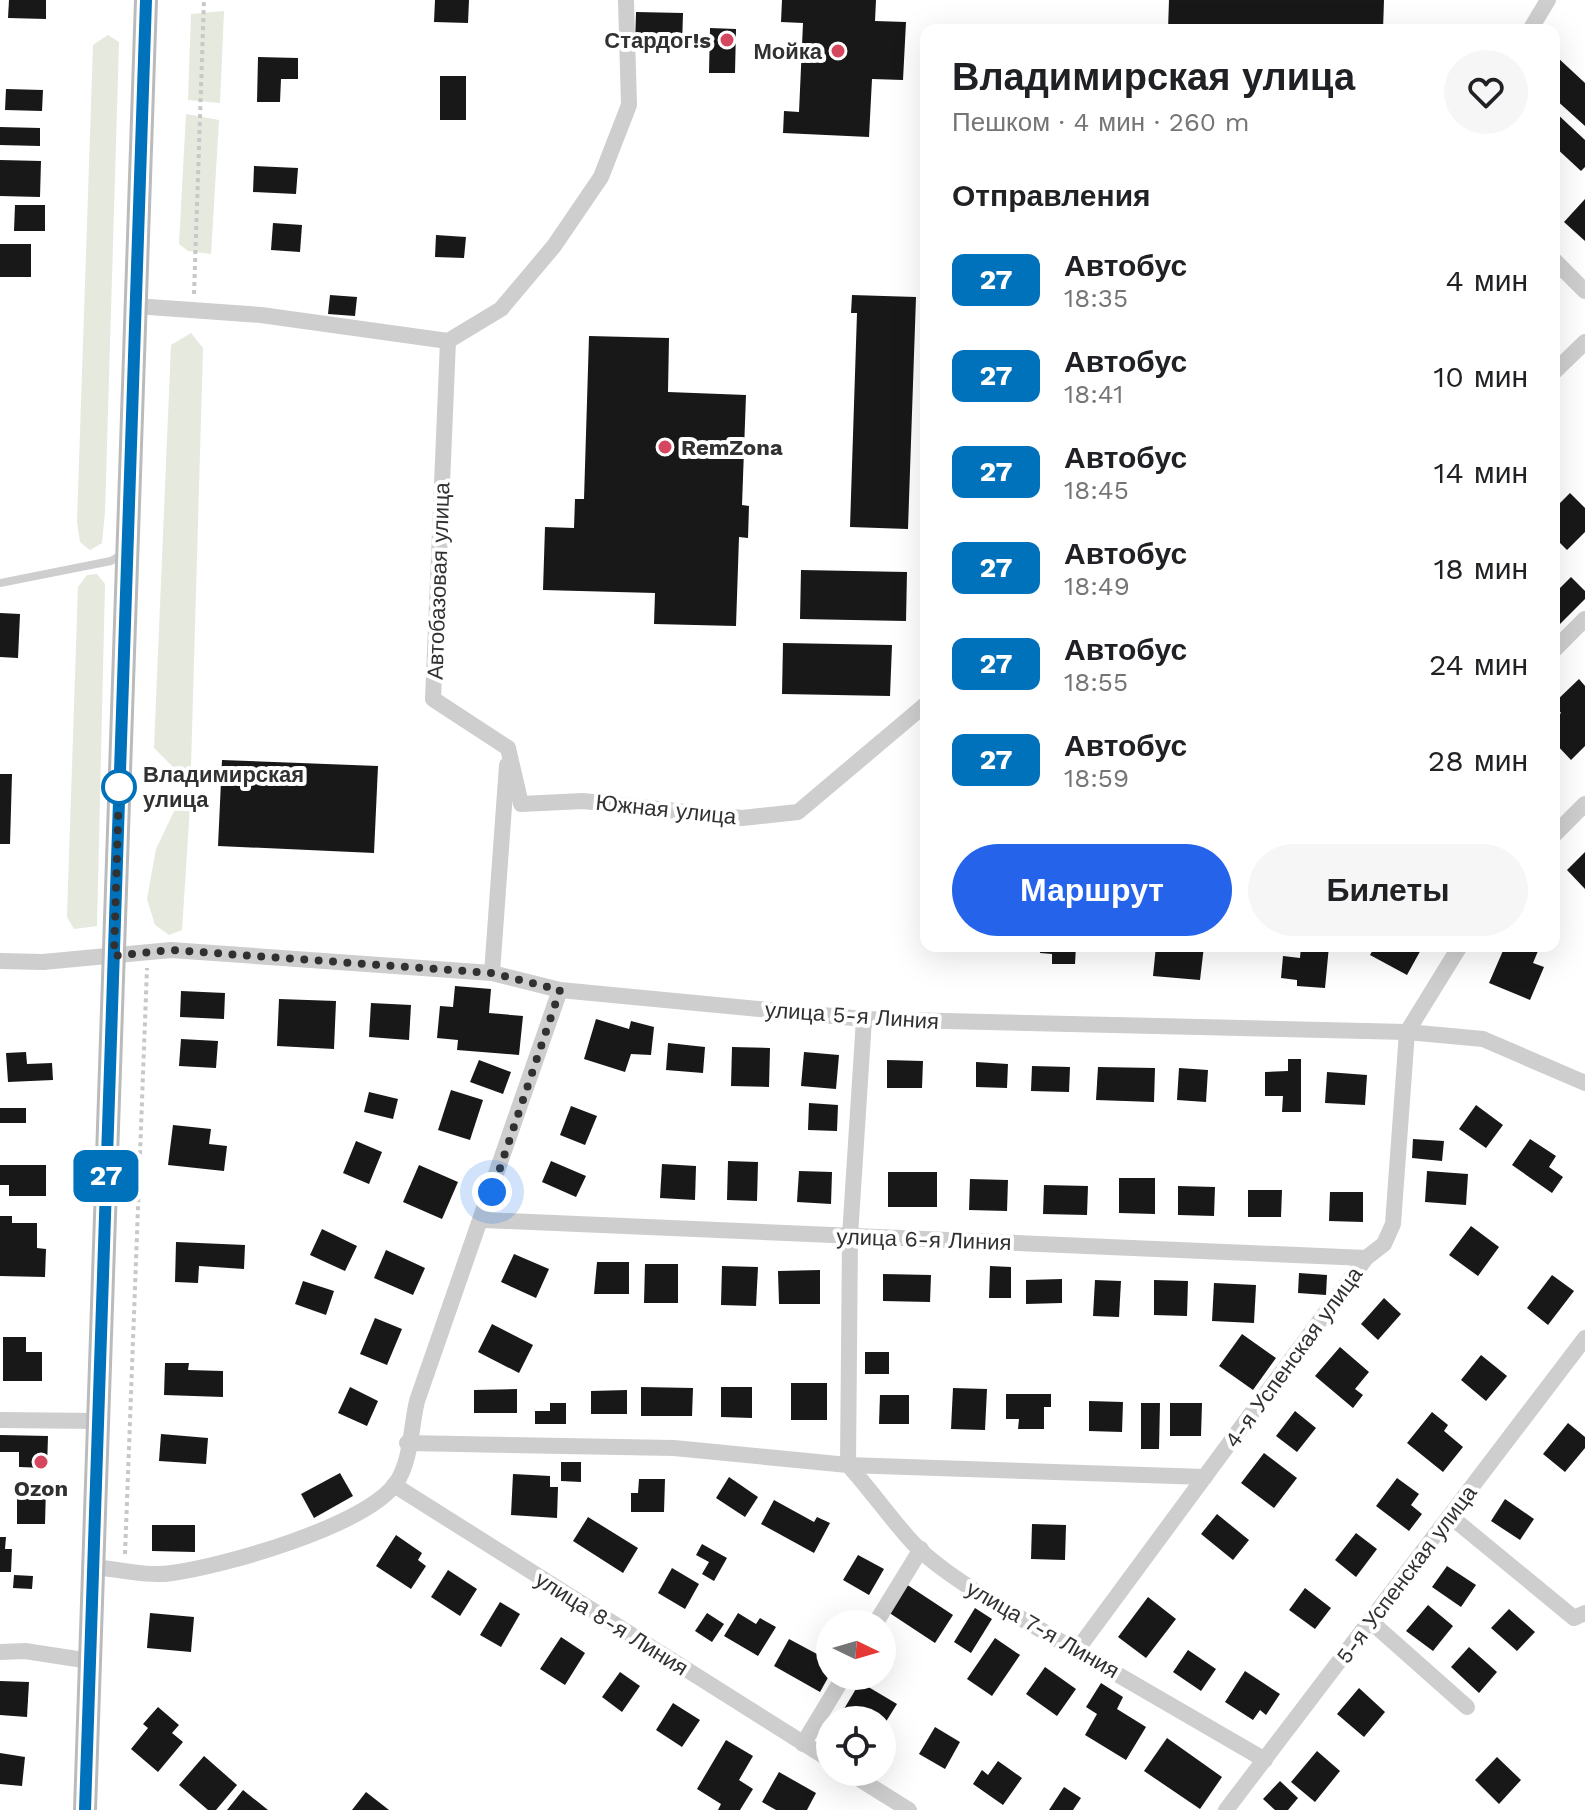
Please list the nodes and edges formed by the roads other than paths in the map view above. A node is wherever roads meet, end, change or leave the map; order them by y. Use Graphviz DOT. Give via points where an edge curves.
graph roads {
  1 [pos="146,0"];
  2 [pos="626,0"];
  3 [pos="1548,0"];
  4 [pos="1534,24"];
  5 [pos="1560,266"];
  6 [pos="1585,291"];
  7 [pos="135,306"];
  8 [pos="448,341"];
  9 [pos="1585,342"];
  10 [pos="1560,366"];
  11 [pos="127,552"];
  12 [pos="0,583"];
  13 [pos="1585,619"];
  14 [pos="1560,644"];
  15 [pos="920,709"];
  16 [pos="508,748"];
  17 [pos="1585,804"];
  18 [pos="1560,829"];
  19 [pos="1456,952"];
  20 [pos="114,956"];
  21 [pos="0,961"];
  22 [pos="492,973"];
  23 [pos="560,990"];
  24 [pos="864,1019"];
  25 [pos="1407,1032"];
  26 [pos="1585,1083"];
  27 [pos="483,1220"];
  28 [pos="850,1236"];
  29 [pos="1366,1258"];
  30 [pos="1585,1338"];
  31 [pos="0,1420"];
  32 [pos="98,1421"];
  33 [pos="407,1443"];
  34 [pos="848,1465"];
  35 [pos="1205,1477"];
  36 [pos="394,1485"];
  37 [pos="1450,1516"];
  38 [pos="921,1549"];
  39 [pos="93,1567"];
  40 [pos="884,1610"];
  41 [pos="1585,1613"];
  42 [pos="1370,1621"];
  43 [pos="1077,1650"];
  44 [pos="0,1652"];
  45 [pos="90,1661"];
  46 [pos="836,1690"];
  47 [pos="1467,1707"];
  48 [pos="803,1744"];
  49 [pos="816,1752"];
  50 [pos="1265,1760"];
  51 [pos="870,1786"];
  52 [pos="85,1810"];
  53 [pos="909,1810"];
  54 [pos="1226,1810"];
  1 -- 7 [label="main road"];
  2 -- 8 [label="street" via="629,105 601,177 554,246 501,309"];
  3 -- 4 [label="street"];
  5 -- 6 [label="street"];
  7 -- 8 [label="street" via="194,308"];
  7 -- 11 [label="main road"];
  8 -- 16 [label="street, Автобазовая улица" via="433,699"];
  9 -- 10 [label="street"];
  11 -- 12 [label="lane" via="111,561"];
  11 -- 20 [label="main road"];
  13 -- 14 [label="street"];
  15 -- 16 [label="street, Южная улица" via="798,812 742,818 583,801 521,804"];
  16 -- 22 [label="street"];
  17 -- 18 [label="street"];
  19 -- 25 [label="street, 4-я Успенская улица"];
  20 -- 21 [label="street, улица 5-я Линия"];
  20 -- 22 [label="street, улица 5-я Линия" via="171,950"];
  20 -- 32 [label="main road"];
  22 -- 23 [label="street, улица 5-я Линия"];
  23 -- 24 [label="street, улица 5-я Линия"];
  23 -- 27 [label="street"];
  24 -- 25 [label="street, улица 5-я Линия"];
  24 -- 28 [label="street"];
  25 -- 26 [label="street, улица 5-я Линия" via="1483,1039"];
  25 -- 29 [label="street, 4-я Успенская улица" via="1393,1224 1384,1244"];
  27 -- 28 [label="street, улица 6-я Линия"];
  27 -- 33 [label="street" via="417,1401"];
  28 -- 29 [label="street, улица 6-я Линия"];
  28 -- 34 [label="street"];
  29 -- 35 [label="street, 4-я Успенская улица"];
  30 -- 37 [label="street, 5-я Успенская улица"];
  31 -- 32 [label="street"];
  32 -- 39 [label="main road"];
  33 -- 34 [label="street" via="674,1448"];
  33 -- 36 [label="street" via="404,1469"];
  34 -- 35 [label="street"];
  34 -- 38 [label="street, улица 7-я Линия"];
  35 -- 43 [label="street, 4-я Успенская улица"];
  36 -- 39 [label="street" via="328,1528 228,1562 169,1574"];
  36 -- 48 [label="street, улица 8-я Линия"];
  37 -- 41 [label="street" via="1574,1618"];
  37 -- 42 [label="street, 5-я Успенская улица"];
  38 -- 40 [label="street"];
  38 -- 43 [label="street, улица 7-я Линия" via="984,1597"];
  39 -- 45 [label="main road"];
  42 -- 47 [label="street"];
  42 -- 50 [label="street, 5-я Успенская улица"];
  43 -- 50 [label="street, улица 7-я Линия"];
  44 -- 45 [label="street"];
  45 -- 52 [label="main road"];
  46 -- 48 [label="street"];
  48 -- 49 [label="street, улица 8-я Линия"];
  50 -- 54 [label="street, 5-я Успенская улица"];
  51 -- 53 [label="street"];
}
